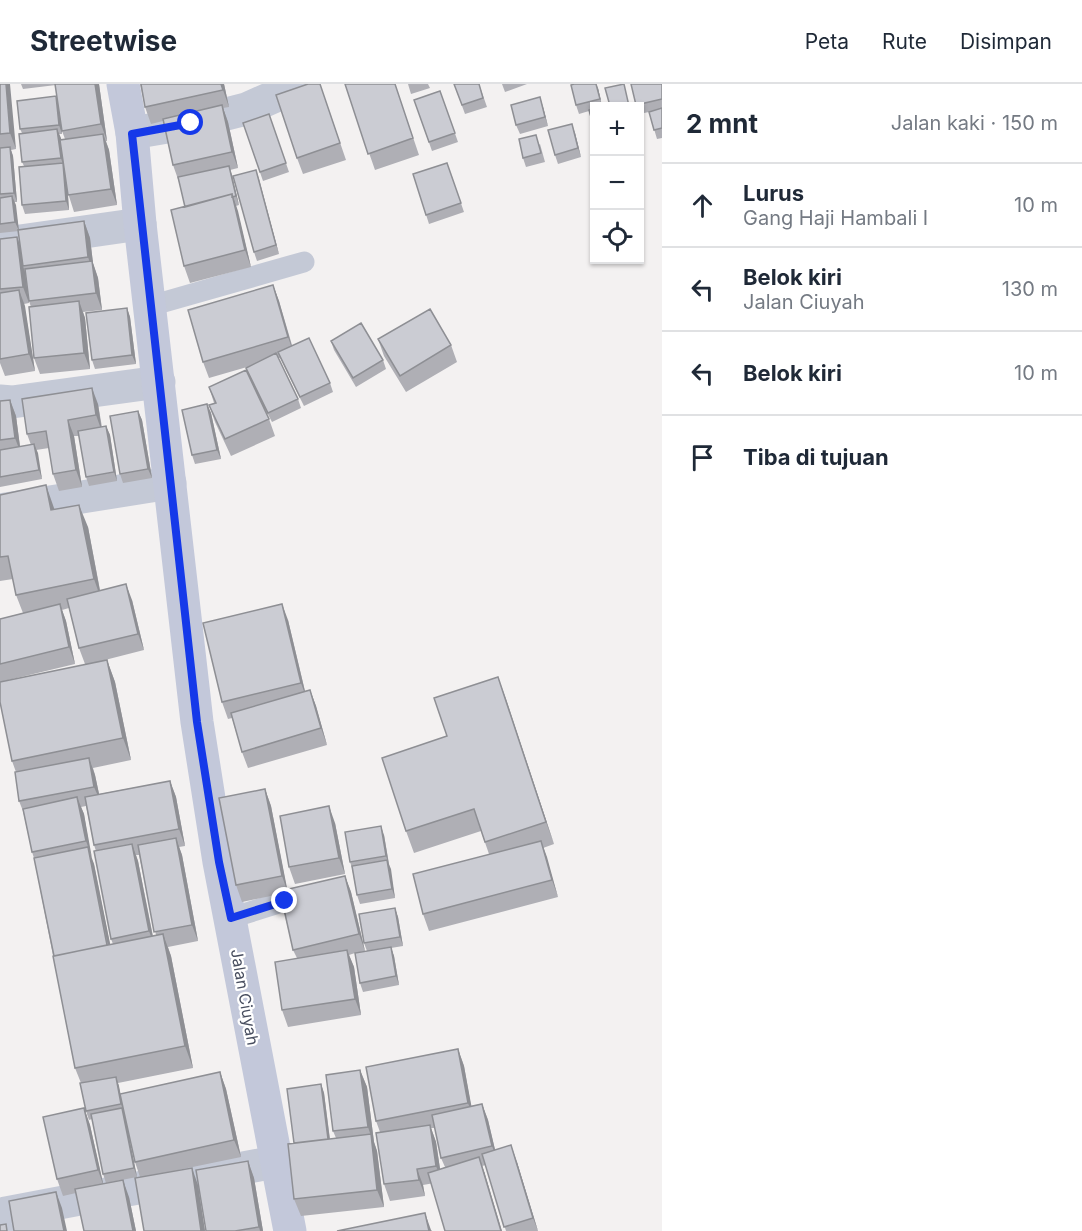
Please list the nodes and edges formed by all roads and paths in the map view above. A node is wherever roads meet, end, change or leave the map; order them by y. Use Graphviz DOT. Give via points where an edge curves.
graph roads {
  1 [pos="123,84"];
  2 [pos="303,84"];
  3 [pos="132,134"];
  4 [pos="140,224"];
  5 [pos="0,244"];
  6 [pos="304,262"];
  7 [pos="150,306"];
  8 [pos="159,382"];
  9 [pos="0,401"];
  10 [pos="170,483"];
  11 [pos="0,510"];
  12 [pos="285,901"];
  13 [pos="231,918"];
  14 [pos="276,1162"];
  15 [pos="6,1231"];
  16 [pos="290,1231"];
  1 -- 3 [label="street, Jalan Ciuyah"];
  2 -- 3 [label="street" via="246,109"];
  3 -- 4 [label="street, Jalan Ciuyah"];
  4 -- 5 [label="street"];
  4 -- 7 [label="street, Jalan Ciuyah"];
  6 -- 7 [label="lane"];
  7 -- 8 [label="street, Jalan Ciuyah"];
  8 -- 9 [label="street"];
  8 -- 10 [label="street, Jalan Ciuyah"];
  10 -- 11 [label="street"];
  10 -- 13 [label="street, Jalan Ciuyah" via="197,722"];
  12 -- 13 [label="lane"];
  13 -- 14 [label="street, Jalan Ciuyah"];
  14 -- 15 [label="street" via="6,1213"];
  14 -- 16 [label="street, Jalan Ciuyah"];
}
